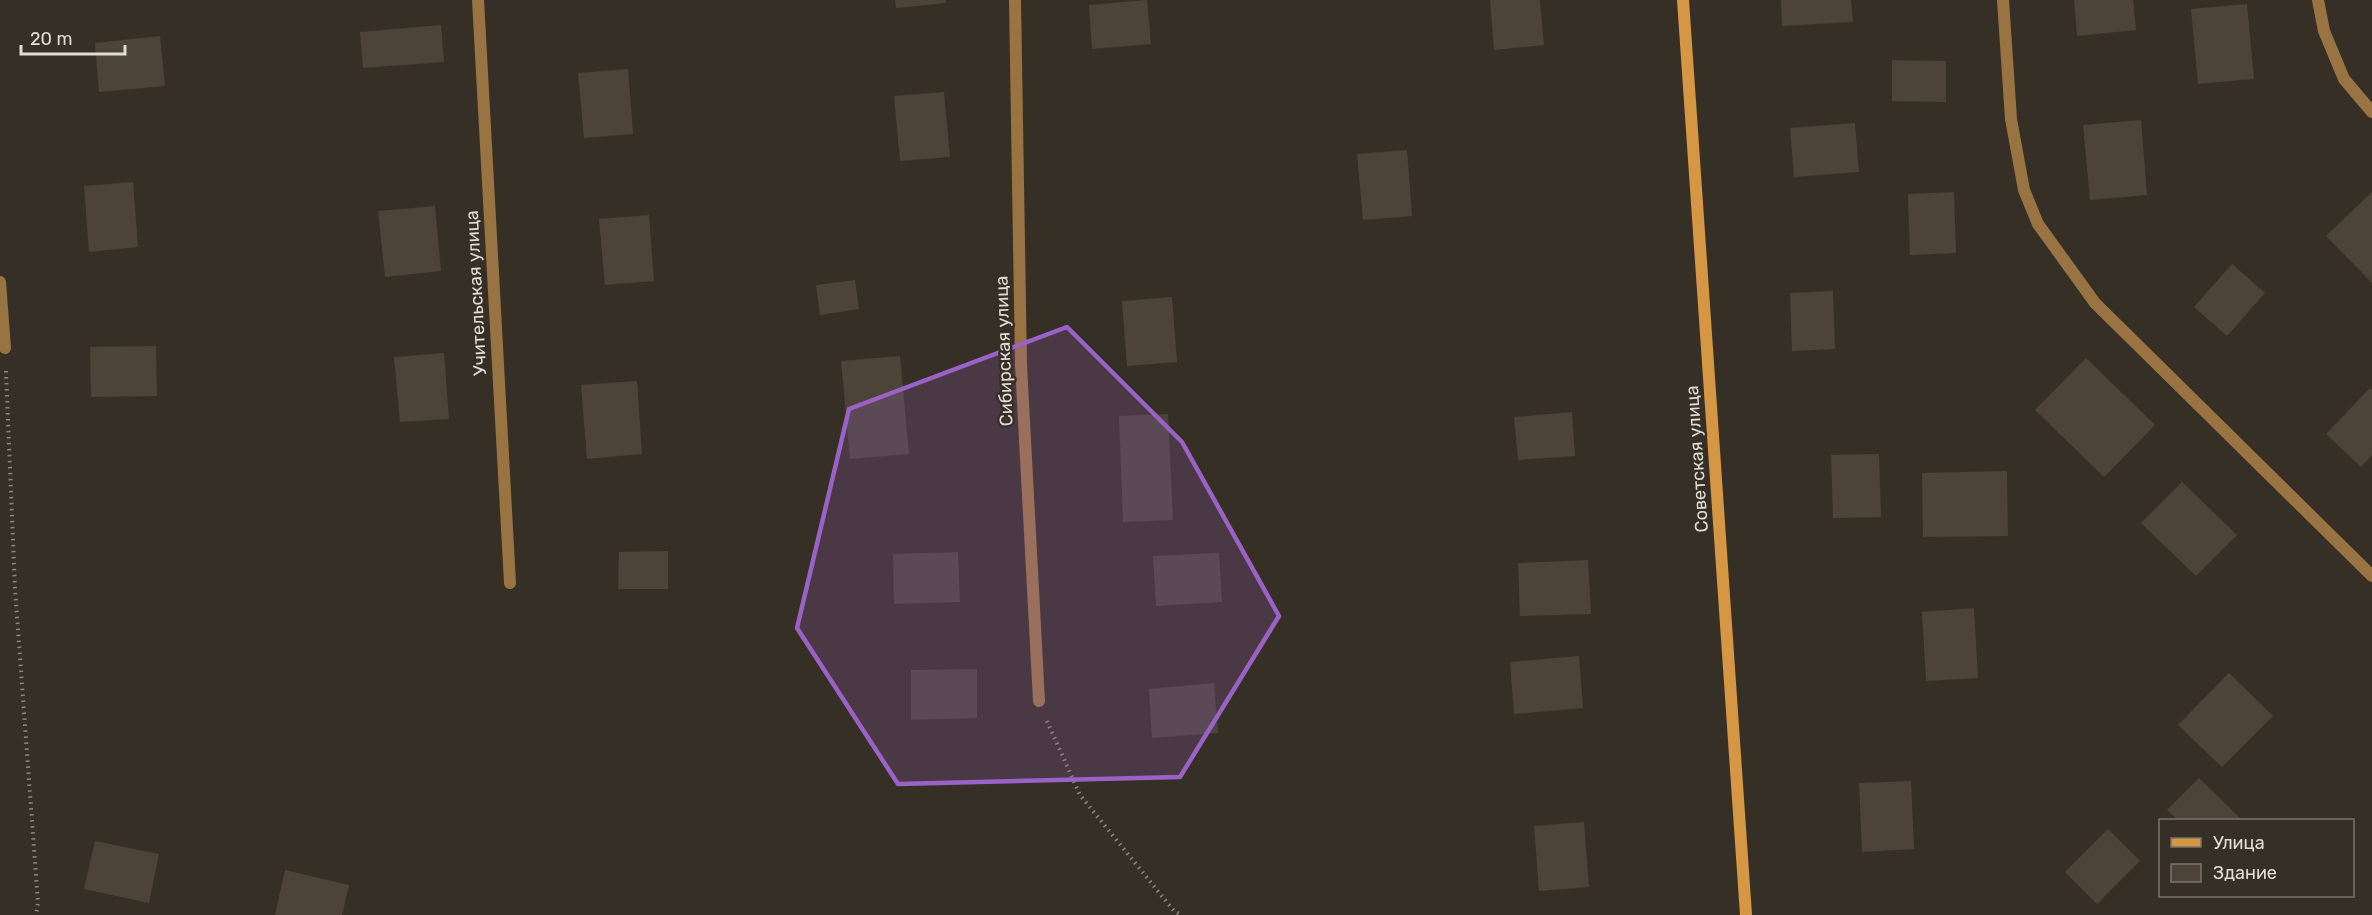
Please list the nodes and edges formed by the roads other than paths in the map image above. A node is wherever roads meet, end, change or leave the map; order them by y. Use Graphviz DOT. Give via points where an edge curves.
graph roads {
  1 [pos="478,0"];
  2 [pos="1014,0"];
  3 [pos="1683,0"];
  4 [pos="2002,0"];
  5 [pos="2318,0"];
  6 [pos="2372,112"];
  7 [pos="0,282"];
  8 [pos="5,348"];
  9 [pos="2372,576"];
  10 [pos="510,583"];
  11 [pos="1039,701"];
  12 [pos="1746,915"];
  1 -- 10 [label="street, Учительская улица"];
  2 -- 11 [label="street, Сибирская улица" via="1021,365"];
  3 -- 12 [label="main road, Советская улица"];
  4 -- 9 [label="street" via="2011,119 2024,190 2038,224 2095,303"];
  5 -- 6 [label="street" via="2324,31 2344,79"];
  7 -- 8 [label="street"];
}
